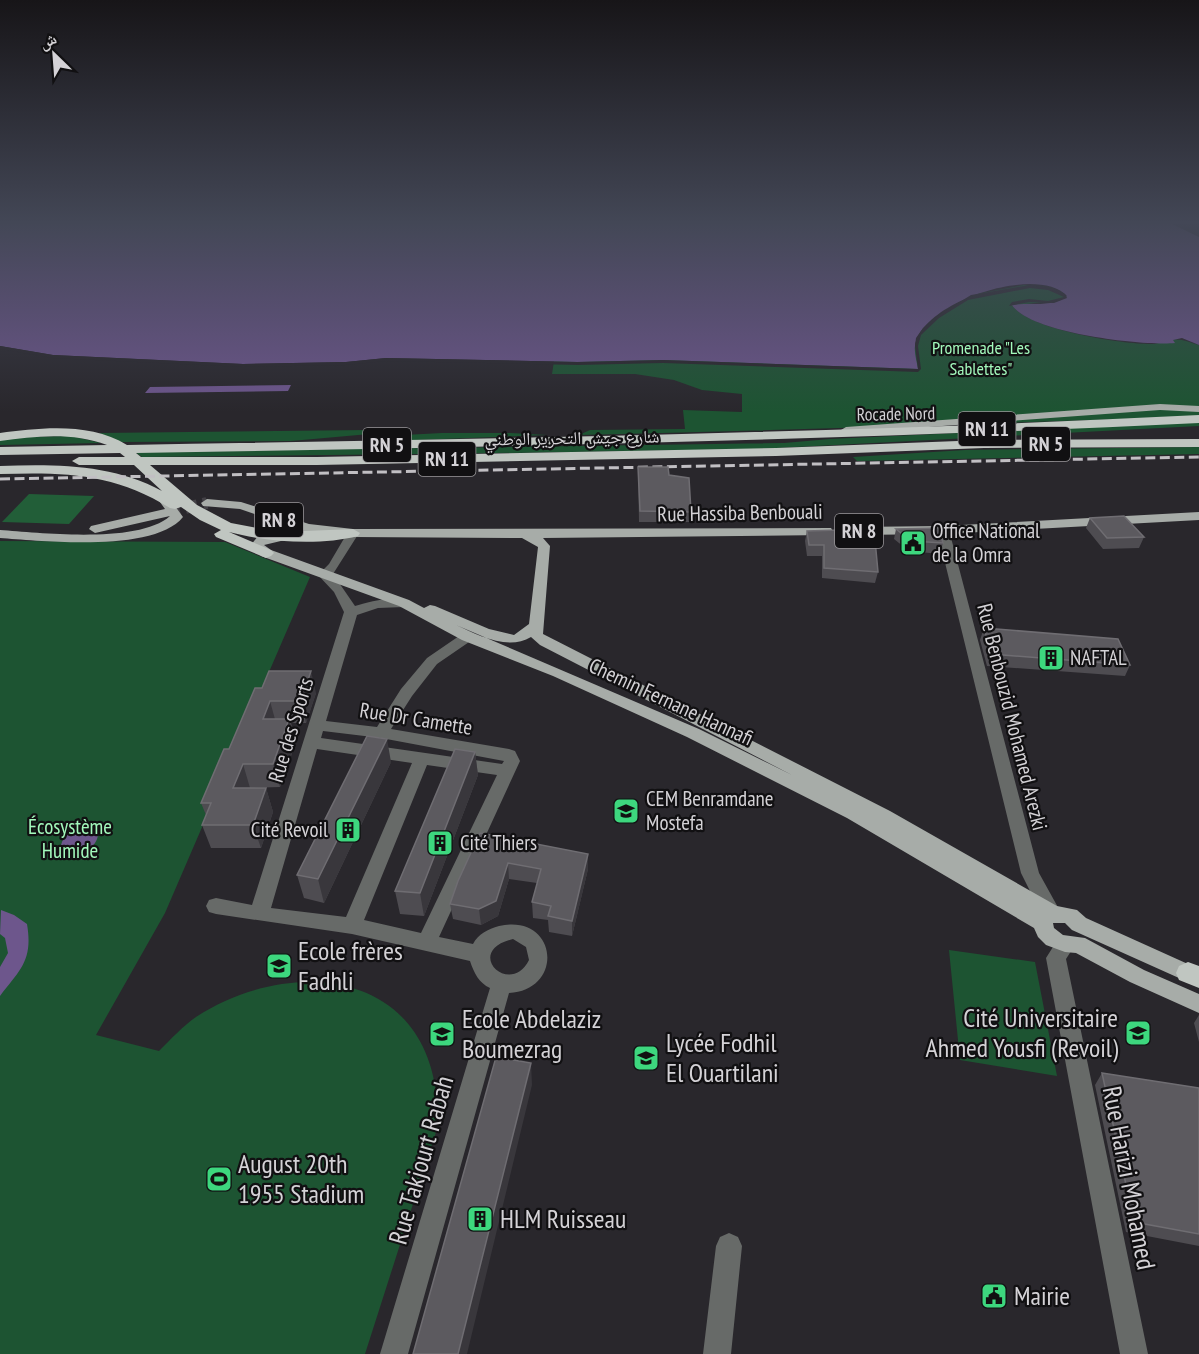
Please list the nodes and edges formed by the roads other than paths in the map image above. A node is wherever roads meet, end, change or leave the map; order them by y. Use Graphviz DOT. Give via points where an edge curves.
graph roads {
  1 [pos="1199,409"];
  2 [pos="1199,419"];
  3 [pos="1199,430"];
  4 [pos="774,435"];
  5 [pos="0,437"];
  6 [pos="1199,443"];
  7 [pos="893,447"];
  8 [pos="0,452"];
  9 [pos="0,462"];
  10 [pos="0,470"];
  11 [pos="207,503"];
  12 [pos="166,505"];
  13 [pos="1199,516"];
  14 [pos="942,530"];
  15 [pos="0,533"];
  16 [pos="353,533"];
  17 [pos="519,534"];
  18 [pos="289,535"];
  19 [pos="267,553"];
  20 [pos="327,576"];
  21 [pos="404,603"];
  22 [pos="351,612"];
  23 [pos="536,624"];
  24 [pos="467,637"];
  25 [pos="315,725"];
  26 [pos="381,733"];
  27 [pos="310,742"];
  28 [pos="422,758"];
  29 [pos="508,763"];
  30 [pos="216,906"];
  31 [pos="259,914"];
  32 [pos="1049,916"];
  33 [pos="352,926"];
  34 [pos="1074,937"];
  35 [pos="427,942"];
  36 [pos="479,954"];
  37 [pos="1195,976"];
  38 [pos="502,983"];
  39 [pos="1199,1004"];
  40 [pos="729,1246"];
  41 [pos="394,1354"];
  42 [pos="717,1354"];
  43 [pos="1134,1354"];
  1 -- 4 [label="main road" via="1105,410"];
  2 -- 4 [label="highway, Rocade Nord / RN 11"];
  3 -- 7 [label="highway, Rocade Nord / RN 11"];
  4 -- 8 [label="highway, شارع جيش التحرير الوطني / RN 5"];
  5 -- 18 [label="highway" via="44,432 89,435 120,446 208,518 260,534"];
  6 -- 7 [label="highway, RN 5"];
  7 -- 9 [label="highway, شارع جيش التحرير الوطني / RN 11" via="317,461"];
  10 -- 12 [label="highway" via="74,469 110,475 138,484"];
  11 -- 16 [label="main road, RN 8" via="241,506 307,528"];
  12 -- 15 [label="main road" via="177,517 169,527 151,534 126,537"];
  12 -- 19 [label="highway"];
  13 -- 14 [label="main road, Rue Hassiba Benbouali / RN 8"];
  14 -- 17 [label="main road, Rue Hassiba Benbouali / RN 8"];
  14 -- 32 [label="street, Rue Benbouzid Mohamed Arezki" via="1030,873"];
  16 -- 17 [label="main road, Rue Hassiba Benbouali / RN 8"];
  16 -- 18 [label="highway"];
  16 -- 20 [label="street"];
  17 -- 23 [label="main road" via="544,546"];
  18 -- 19 [label="main road" via="258,541 257,545"];
  19 -- 20 [label="main road, Chemin Fernane Hannafi"];
  20 -- 21 [label="main road, Chemin Fernane Hannafi"];
  20 -- 22 [label="street"];
  21 -- 22 [label="street" via="376,604"];
  21 -- 23 [label="main road" via="422,606 502,638 516,639 528,634"];
  21 -- 24 [label="main road, Chemin Fernane Hannafi"];
  22 -- 25 [label="street, Rue des Sports"];
  23 -- 32 [label="main road, Chemin Fernane Hannafi" via="537,636 545,642 884,816"];
  24 -- 26 [label="street" via="432,661"];
  24 -- 32 [label="main road, Chemin Fernane Hannafi" via="693,733"];
  25 -- 26 [label="street, Rue Dr Camette"];
  25 -- 27 [label="street, Rue des Sports"];
  26 -- 29 [label="street, Rue Dr Camette"];
  27 -- 28 [label="street"];
  27 -- 31 [label="street, Rue des Sports"];
  28 -- 29 [label="street"];
  28 -- 33 [label="street"];
  29 -- 35 [label="street"];
  30 -- 31 [label="street"];
  31 -- 33 [label="street"];
  32 -- 34 [label="main road" via="1070,916"];
  32 -- 34 [label="main road" via="1047,934"];
  33 -- 35 [label="street"];
  34 -- 37 [label="main road"];
  34 -- 39 [label="main road" via="1137,975"];
  34 -- 43 [label="street, Rue Harizi Mohamed" via="1056,958"];
  35 -- 36 [label="street"];
  36 -- 38 [label="street" via="484,974"];
  36 -- 38 [label="street" via="488,940 506,932 523,933 535,942 539,950 536,968 524,979"];
  38 -- 41 [label="street, Rue Takjourt Rabah"];
  40 -- 42 [label="street"];
}
